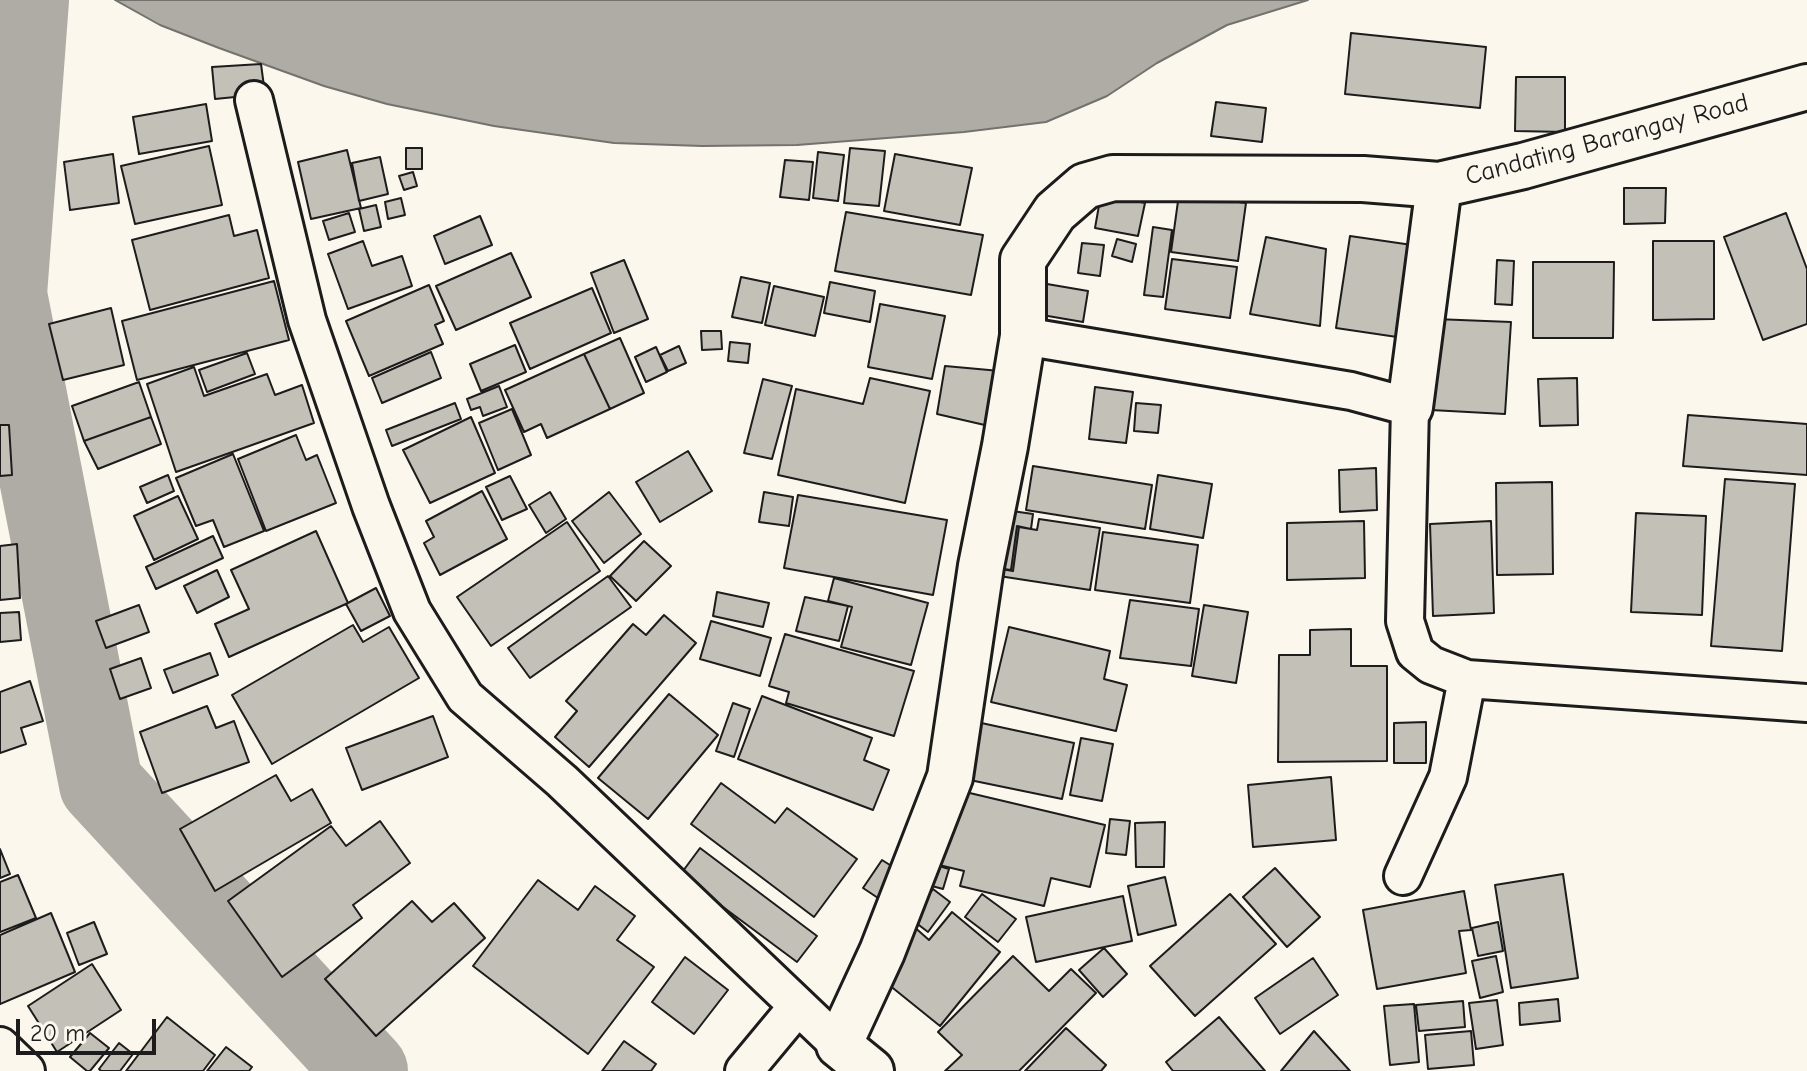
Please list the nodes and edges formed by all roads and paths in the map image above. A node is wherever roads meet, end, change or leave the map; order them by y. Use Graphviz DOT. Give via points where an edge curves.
graph roads {
  1 [pos="1807,87"];
  2 [pos="254,100"];
  3 [pos="1439,185"];
  4 [pos="1023,336"];
  5 [pos="1410,407"];
  6 [pos="1467,679"];
  7 [pos="1807,703"];
  8 [pos="1403,876"];
  9 [pos="798,1006"];
  10 [pos="0,1046"];
  11 [pos="855,1058"];
  12 [pos="26,1071"];
  13 [pos="744,1071"];
  1 -- 3 [label="street, Candating Barangay Road"];
  2 -- 9 [label="street" via="307,320 412,611 465,697 562,781"];
  3 -- 4 [label="street" via="1363,179 1113,178 1085,186 1055,212 1023,260"];
  3 -- 5 [label="street, Candating Barangay Road"];
  4 -- 5 [label="street" via="1351,391"];
  4 -- 11 [label="street" via="950,777 882,952"];
  5 -- 6 [label="street" via="1405,621 1415,652 1431,665"];
  6 -- 7 [label="street"];
  6 -- 8 [label="street" via="1448,777"];
  9 -- 11 [label="street"];
  9 -- 13 [label="street"];
  10 -- 12 [label="street"];
}
